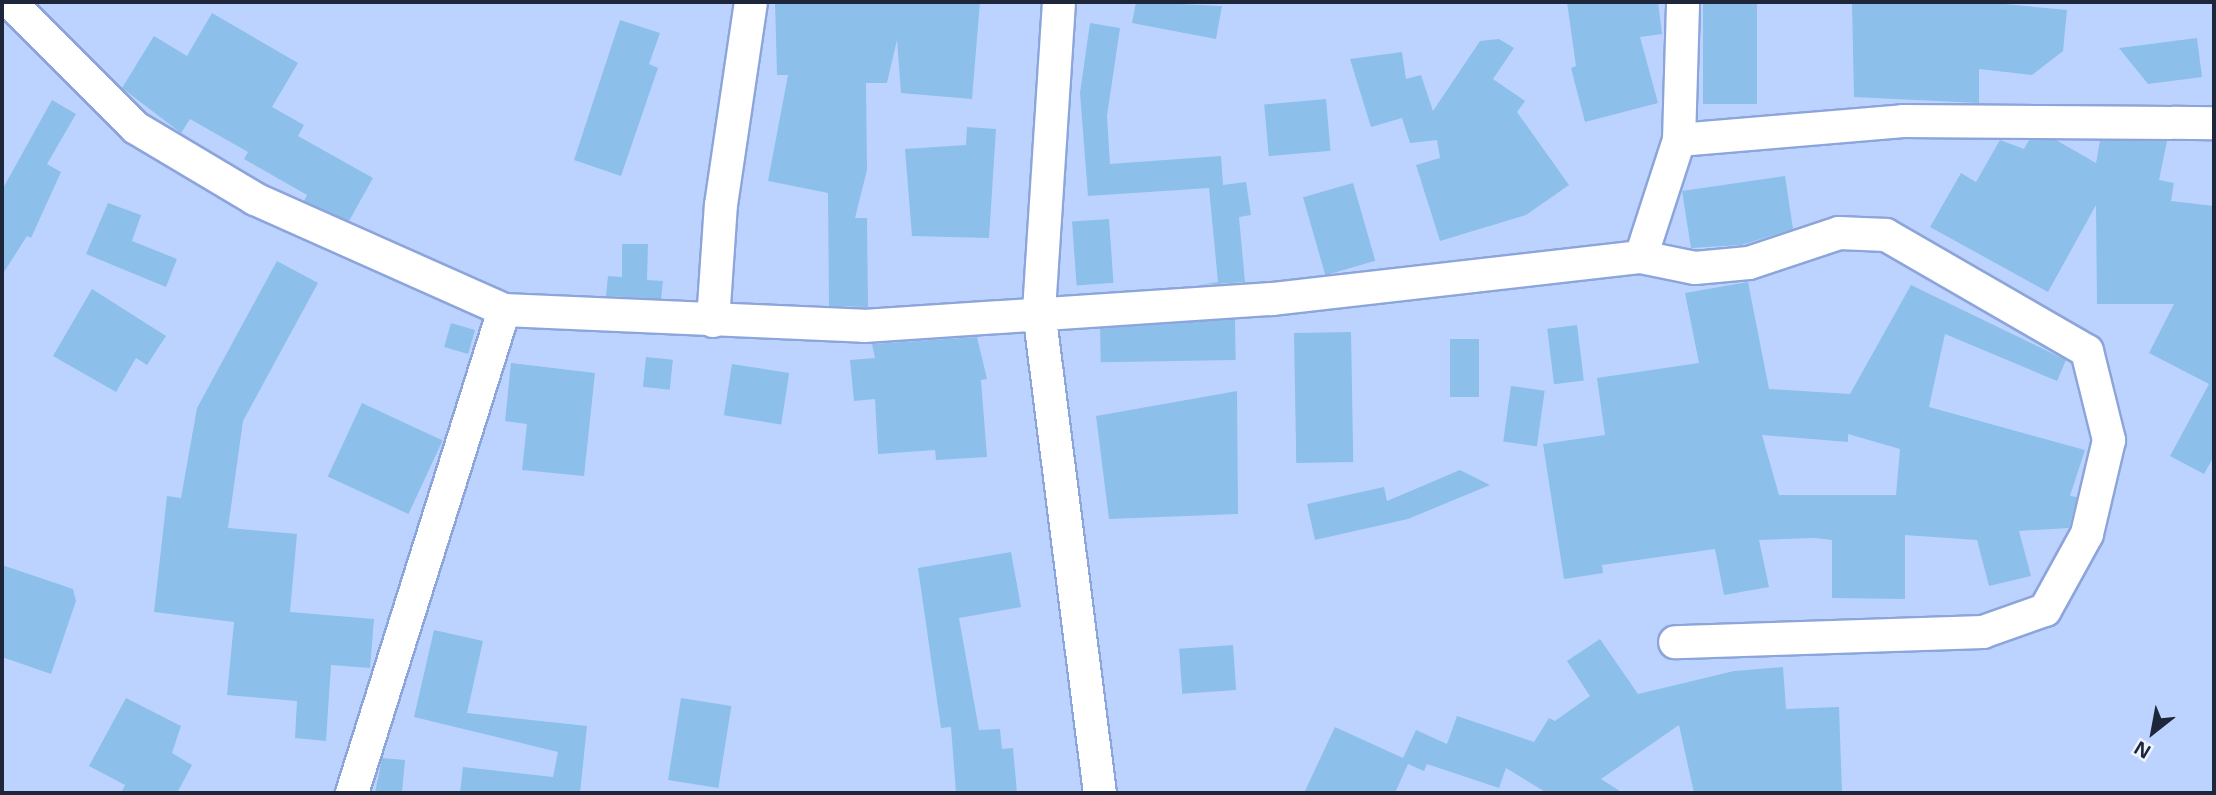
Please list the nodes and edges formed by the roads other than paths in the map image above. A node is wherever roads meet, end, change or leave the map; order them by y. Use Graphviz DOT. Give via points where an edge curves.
graph roads {
  1 [pos="10,2"];
  2 [pos="751,2"];
  3 [pos="1059,2"];
  4 [pos="1683,2"];
  5 [pos="2214,123"];
  6 [pos="1679,139"];
  7 [pos="1641,257"];
  8 [pos="504,310"];
  9 [pos="1039,311"];
  10 [pos="713,321"];
  11 [pos="1675,642"];
  12 [pos="352,793"];
  13 [pos="1100,793"];
  1 -- 8 [label="street" via="136,128 256,199"];
  2 -- 10 [label="street" via="721,205"];
  3 -- 9 [label="street"];
  4 -- 6 [label="street"];
  5 -- 6 [label="street" via="1903,121"];
  6 -- 7 [label="street"];
  7 -- 9 [label="street" via="1272,299"];
  7 -- 11 [label="street" via="1695,268 1749,263 1839,233 1886,235 2087,351 2109,440 2087,534 2045,610 1983,632"];
  8 -- 10 [label="street"];
  8 -- 12 [label="street"];
  9 -- 10 [label="street" via="864,326"];
  9 -- 13 [label="street"];
}
